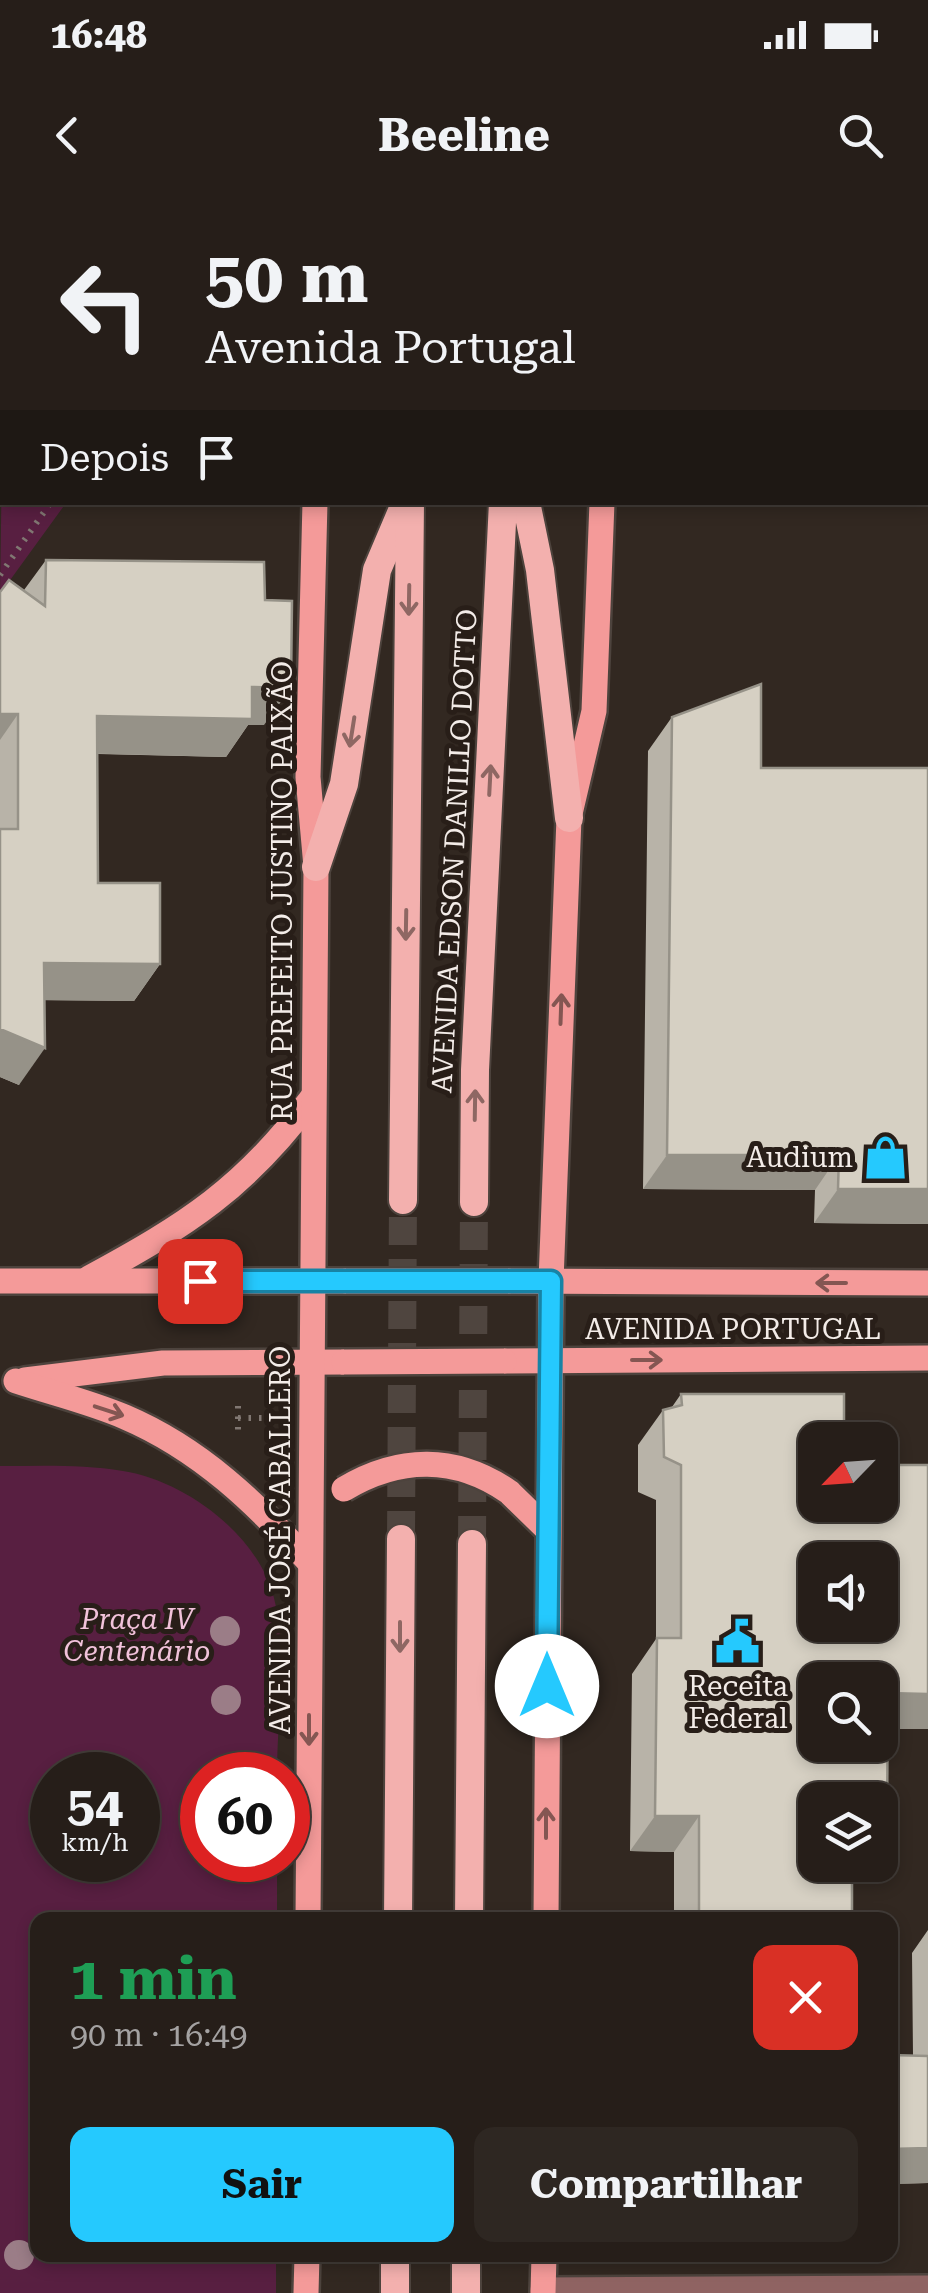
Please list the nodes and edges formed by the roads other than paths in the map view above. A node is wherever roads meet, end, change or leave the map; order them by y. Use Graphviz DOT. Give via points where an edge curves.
graph roads {
  1 [pos="315,505"];
  2 [pos="407,505"];
  3 [pos="408,505"];
  4 [pos="503,505"];
  5 [pos="527,505"];
  6 [pos="602,505"];
  7 [pos="569,818"];
  8 [pos="316,867"];
  9 [pos="312,1098"];
  10 [pos="403,1200"];
  11 [pos="474,1202"];
  12 [pos="311,1280"];
  13 [pos="0,1281"];
  14 [pos="84,1281"];
  15 [pos="551,1281"];
  16 [pos="928,1283"];
  17 [pos="928,1358"];
  18 [pos="550,1360"];
  19 [pos="310,1363"];
  20 [pos="8,1381"];
  21 [pos="310,1516"];
  22 [pos="548,1530"];
  23 [pos="401,1539"];
  24 [pos="472,1544"];
  25 [pos="310,1563"];
  26 [pos="308,1912"];
  27 [pos="398,1912"];
  28 [pos="469,1912"];
  29 [pos="546,1912"];
  30 [pos="307,2262"];
  31 [pos="396,2262"];
  32 [pos="466,2262"];
  33 [pos="544,2262"];
  34 [pos="928,2288"];
  35 [pos="543,2292"];
  36 [pos="306,2293"];
  37 [pos="395,2293"];
  38 [pos="466,2293"];
  1 -- 8 [label="main road, RUA PREFEITO JUSTINO PAIXÃO" via="308,777"];
  2 -- 8 [label="highway, one-way" via="377,570 344,784"];
  3 -- 10 [label="highway, AVENIDA EDSON DANILLO DOTTO, one-way"];
  11 -- 4 [label="highway, AVENIDA EDSON DANILLO DOTTO, one-way"];
  5 -- 7 [label="highway"];
  6 -- 7 [label="main road" via="594,711"];
  15 -- 7 [label="main road, one-way"];
  8 -- 9 [label="main road, RUA PREFEITO JUSTINO PAIXÃO"];
  9 -- 12 [label="main road, RUA PREFEITO JUSTINO PAIXÃO"];
  9 -- 14 [label="main road" via="218,1201"];
  12 -- 14 [label="main road, AVENIDA PORTUGAL"];
  12 -- 15 [label="main road, AVENIDA PORTUGAL, bridge"];
  12 -- 19 [label="main road, AVENIDA JOSÉ CABALLERO"];
  13 -- 14 [label="main road, AVENIDA PORTUGAL"];
  16 -- 15 [label="main road, AVENIDA PORTUGAL, one-way"];
  15 -- 18 [label="main road"];
  18 -- 17 [label="main road, AVENIDA PORTUGAL, one-way"];
  18 -- 19 [label="main road, AVENIDA PORTUGAL, bridge"];
  18 -- 22 [label="main road"];
  19 -- 20 [label="main road, AVENIDA PORTUGAL" via="163,1363"];
  19 -- 21 [label="main road, AVENIDA JOSÉ CABALLERO"];
  20 -- 25 [label="main road, one-way" via="124,1416 173,1441 246,1495"];
  21 -- 22 [label="main road, bridge" via="344,1489 392,1466 428,1463 462,1468 509,1492"];
  21 -- 25 [label="main road, AVENIDA JOSÉ CABALLERO"];
  29 -- 22 [label="main road, one-way"];
  23 -- 27 [label="highway, one-way"];
  24 -- 28 [label="highway"];
  25 -- 26 [label="main road, AVENIDA JOSÉ CABALLERO, one-way"];
  30 -- 36 [label="main road"];
  31 -- 37 [label="highway"];
  32 -- 38 [label="highway"];
  33 -- 35 [label="main road"];
  34 -- 35 [label="street"];
}
